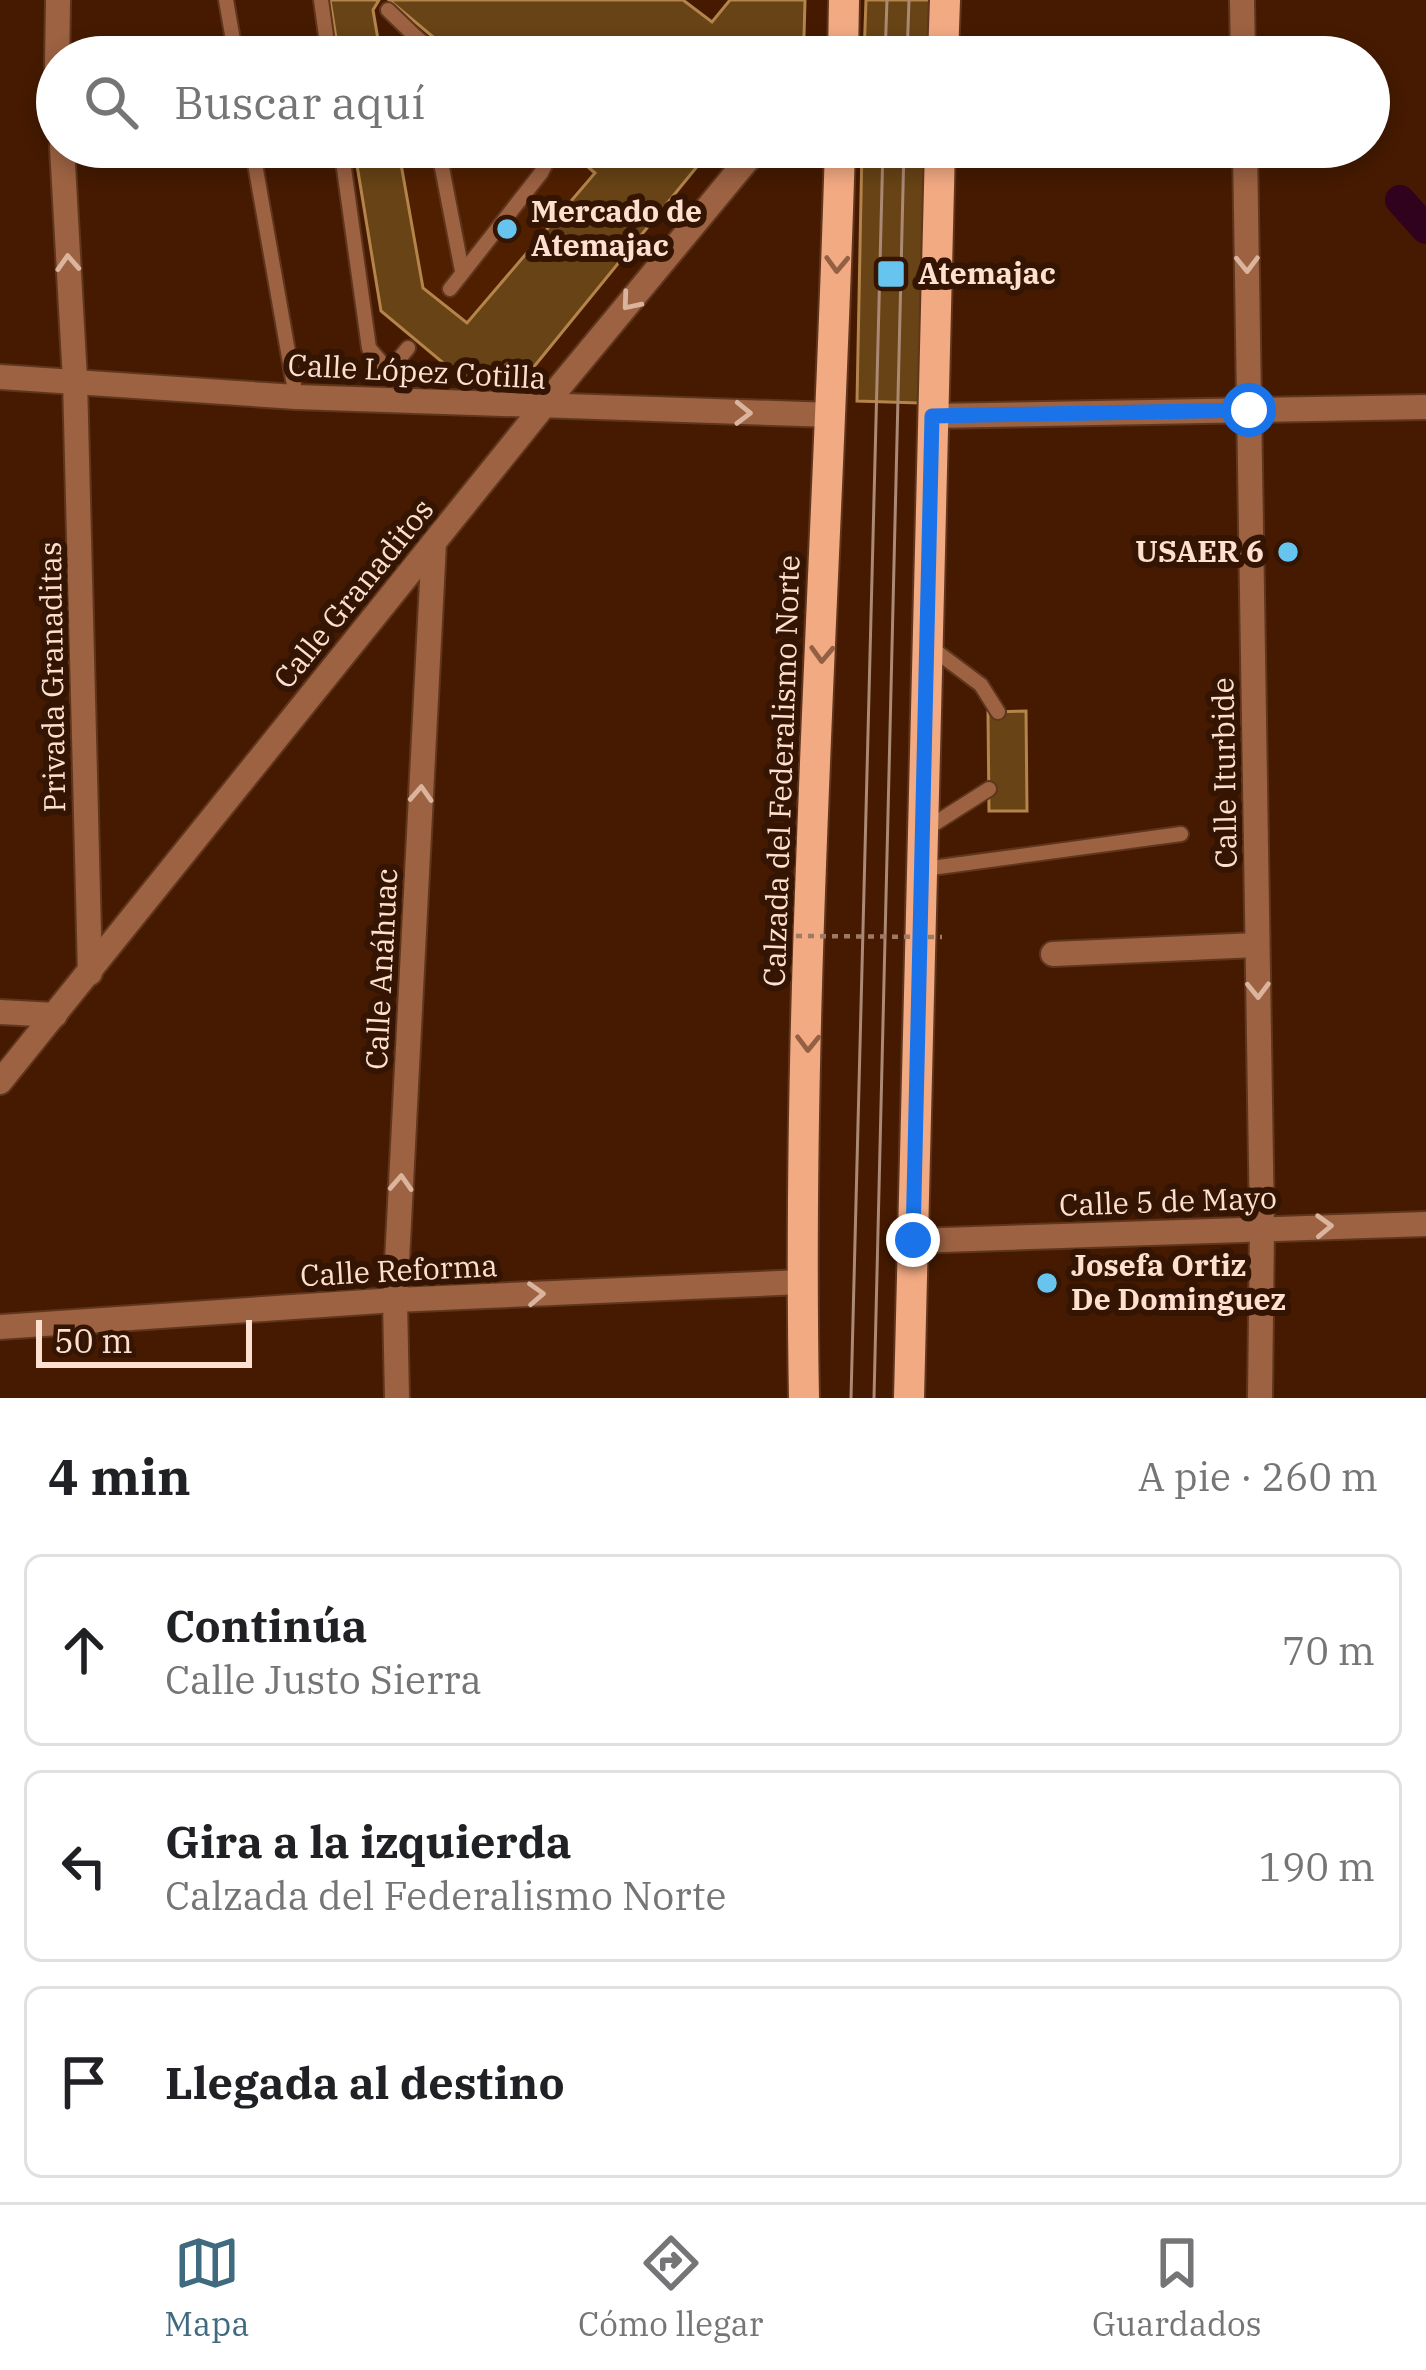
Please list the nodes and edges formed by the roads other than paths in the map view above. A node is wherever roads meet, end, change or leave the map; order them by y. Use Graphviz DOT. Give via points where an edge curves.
graph roads {
  1 [pos="58,0"];
  2 [pos="226,0"];
  3 [pos="321,0"];
  4 [pos="844,0"];
  5 [pos="945,0"];
  6 [pos="1243,0"];
  7 [pos="388,10"];
  8 [pos="55,36"];
  9 [pos="232,36"];
  10 [pos="326,36"];
  11 [pos="415,36"];
  12 [pos="841,36"];
  13 [pos="944,36"];
  14 [pos="1244,36"];
  15 [pos="63,168"];
  16 [pos="256,168"];
  17 [pos="344,168"];
  18 [pos="442,168"];
  19 [pos="543,168"];
  20 [pos="741,168"];
  21 [pos="840,168"];
  22 [pos="939,168"];
  23 [pos="1245,168"];
  24 [pos="462,271"];
  25 [pos="450,289"];
  26 [pos="408,349"];
  27 [pos="389,371"];
  28 [pos="0,377"];
  29 [pos="75,380"];
  30 [pos="296,397"];
  31 [pos="415,401"];
  32 [pos="1426,406"];
  33 [pos="542,408"];
  34 [pos="1249,410"];
  35 [pos="833,415"];
  36 [pos="932,416"];
  37 [pos="434,543"];
  38 [pos="926,645"];
  39 [pos="998,712"];
  40 [pos="989,789"];
  41 [pos="922,832"];
  42 [pos="1181,834"];
  43 [pos="921,869"];
  44 [pos="1257,945"];
  45 [pos="1054,955"];
  46 [pos="90,973"];
  47 [pos="0,1012"];
  48 [pos="56,1015"];
  49 [pos="0,1082"];
  50 [pos="1426,1224"];
  51 [pos="1262,1228"];
  52 [pos="913,1240"];
  53 [pos="802,1282"];
  54 [pos="395,1300"];
  55 [pos="0,1327"];
  56 [pos="397,1398"];
  57 [pos="804,1398"];
  58 [pos="909,1398"];
  59 [pos="1260,1398"];
  1 -- 8 [label="street"];
  2 -- 9 [label="lane"];
  3 -- 10 [label="lane"];
  4 -- 12 [label="main road"];
  5 -- 13 [label="main road"];
  6 -- 14 [label="street"];
  7 -- 11 [label="lane"];
  29 -- 15 [label="street, Privada Granaditas, one-way"];
  16 -- 30 [label="lane"];
  17 -- 27 [label="lane" via="370,348"];
  18 -- 24 [label="lane"];
  19 -- 24 [label="lane"];
  20 -- 33 [label="street, Calle Granaditos, one-way"];
  21 -- 35 [label="main road, Calzada del Federalismo Norte, one-way"];
  22 -- 36 [label="main road"];
  23 -- 34 [label="street, Calle Iturbide, one-way"];
  24 -- 25 [label="lane"];
  26 -- 27 [label="lane"];
  27 -- 31 [label="lane"];
  28 -- 29 [label="street, Calle López Cotilla"];
  29 -- 30 [label="street, Calle López Cotilla"];
  29 -- 46 [label="street, Privada Granaditas"];
  30 -- 31 [label="street, Calle López Cotilla"];
  31 -- 33 [label="street, Calle López Cotilla"];
  32 -- 34 [label="street"];
  33 -- 35 [label="street, Calle López Cotilla, one-way"];
  33 -- 37 [label="street, Calle Granaditos"];
  34 -- 36 [label="street"];
  34 -- 44 [label="street, Calle Iturbide"];
  35 -- 53 [label="main road, Calzada del Federalismo Norte, one-way"];
  36 -- 38 [label="main road"];
  37 -- 46 [label="street, Calle Granaditos"];
  54 -- 37 [label="street, Calle Anáhuac, one-way"];
  38 -- 39 [label="lane" via="982,686"];
  38 -- 41 [label="main road"];
  40 -- 41 [label="lane"];
  41 -- 43 [label="main road"];
  42 -- 43 [label="lane"];
  43 -- 52 [label="main road"];
  44 -- 45 [label="street"];
  44 -- 51 [label="street, Calle Iturbide, one-way"];
  46 -- 48 [label="street, Calle Granaditos"];
  47 -- 48 [label="street"];
  48 -- 49 [label="street, Calle Granaditos"];
  51 -- 50 [label="street, Calle 5 de Mayo, one-way"];
  51 -- 52 [label="street, Calle 5 de Mayo"];
  51 -- 59 [label="street, Calle Iturbide"];
  52 -- 58 [label="main road"];
  54 -- 53 [label="street, Calle Reforma, one-way"];
  53 -- 57 [label="main road, Calzada del Federalismo Norte"];
  54 -- 55 [label="street, Calle Reforma"];
  54 -- 56 [label="street, Calle Anáhuac"];
}
